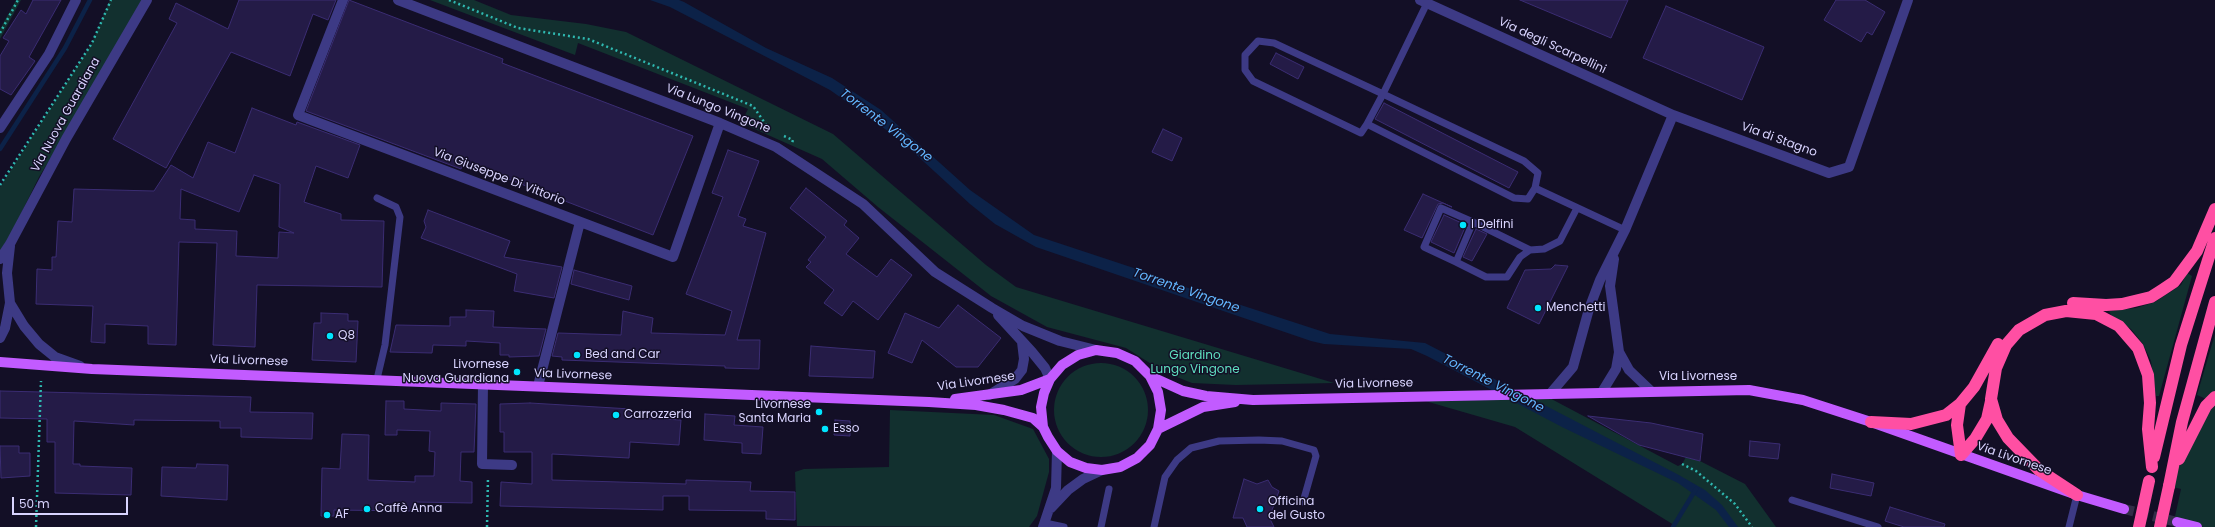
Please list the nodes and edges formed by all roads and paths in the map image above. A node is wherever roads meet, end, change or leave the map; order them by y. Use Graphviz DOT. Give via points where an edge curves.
graph roads {
  1 [pos="18,0"];
  2 [pos="76,0"];
  3 [pos="111,0"];
  4 [pos="147,0"];
  5 [pos="343,0"];
  6 [pos="398,0"];
  7 [pos="449,0"];
  8 [pos="1908,0"];
  9 [pos="1423,2"];
  10 [pos="0,34"];
  11 [pos="1383,94"];
  12 [pos="1673,115"];
  13 [pos="720,123"];
  14 [pos="1367,124"];
  15 [pos="0,128"];
  16 [pos="773,131"];
  17 [pos="780,134"];
  18 [pos="786,154"];
  19 [pos="0,186"];
  20 [pos="1535,188"];
  21 [pos="376,198"];
  22 [pos="1577,208"];
  23 [pos="2215,209"];
  24 [pos="580,222"];
  25 [pos="1473,222"];
  26 [pos="1625,230"];
  27 [pos="2215,238"];
  28 [pos="10,244"];
  29 [pos="1530,250"];
  30 [pos="1615,252"];
  31 [pos="0,259"];
  32 [pos="1456,262"];
  33 [pos="2215,302"];
  34 [pos="10,303"];
  35 [pos="992,308"];
  36 [pos="0,338"];
  37 [pos="1022,342"];
  38 [pos="1096,350"];
  39 [pos="1619,352"];
  40 [pos="0,362"];
  41 [pos="92,369"];
  42 [pos="1150,376"];
  43 [pos="377,379"];
  44 [pos="1050,379"];
  45 [pos="41,382"];
  46 [pos="483,384"];
  47 [pos="538,386"];
  48 [pos="1651,391"];
  49 [pos="1602,392"];
  50 [pos="1550,394"];
  51 [pos="988,395"];
  52 [pos="2215,397"];
  53 [pos="1991,398"];
  54 [pos="1254,400"];
  55 [pos="929,402"];
  56 [pos="1960,404"];
  57 [pos="1871,422"];
  58 [pos="1043,427"];
  59 [pos="1158,429"];
  60 [pos="1057,451"];
  61 [pos="1961,455"];
  62 [pos="488,464"];
  63 [pos="1682,464"];
  64 [pos="512,465"];
  65 [pos="2152,467"];
  66 [pos="1102,470"];
  67 [pos="2170,480"];
  68 [pos="1109,489"];
  69 [pos="2077,495"];
  70 [pos="1792,500"];
  71 [pos="1303,502"];
  72 [pos="1050,509"];
  73 [pos="2124,509"];
  74 [pos="2177,522"];
  75 [pos="1044,525"];
  76 [pos="36,527"];
  77 [pos="487,527"];
  78 [pos="1064,527"];
  79 [pos="1101,527"];
  80 [pos="1154,527"];
  81 [pos="1752,527"];
  82 [pos="1878,527"];
  83 [pos="2069,527"];
  84 [pos="2139,527"];
  85 [pos="2160,527"];
  86 [pos="2197,527"];
  1 -- 10 [label="path"];
  2 -- 15 [label="street" via="49,54"];
  3 -- 19 [label="path" via="92,43"];
  4 -- 28 [label="street, Via Nuova Guardiana" via="66,139"];
  5 -- 24 [label="street, Via Giuseppe Di Vittorio" via="298,115"];
  6 -- 13 [label="street, Via Lungo Vingone"];
  7 -- 16 [label="path" via="518,28 588,39 638,59 753,106 767,128"];
  8 -- 12 [label="street, Via di Stagno" via="1850,167 1829,173"];
  9 -- 11 [label="lane"];
  9 -- 12 [label="street, Via degli Scarpellini"];
  11 -- 14 [label="lane"];
  11 -- 14 [label="lane" via="1274,43 1258,41 1245,55 1245,70 1254,81 1361,133"];
  11 -- 20 [label="lane" via="1524,161 1538,173"];
  12 -- 26 [label="street"];
  13 -- 18 [label="street, Via Lungo Vingone" via="776,147"];
  13 -- 24 [label="street, Via Giuseppe Di Vittorio" via="673,257"];
  14 -- 20 [label="lane" via="1514,198 1528,200"];
  17 -- 18 [label="path" via="793,140"];
  18 -- 35 [label="street, Via Lungo Vingone" via="862,204 935,272"];
  20 -- 22 [label="lane"];
  21 -- 43 [label="lane" via="396,207 400,217 385,345"];
  22 -- 26 [label="lane"];
  22 -- 29 [label="lane" via="1560,240 1544,249"];
  23 -- 56 [label="highway" via="2197,251 2174,282 2151,297 2136,301 2106,305 2055,304 2028,313 2006,332 1974,387"];
  24 -- 47 [label="street"];
  25 -- 29 [label="lane"];
  25 -- 32 [label="lane"];
  25 -- 32 [label="lane" via="1441,208 1424,247"];
  26 -- 30 [label="street"];
  27 -- 65 [label="highway" via="2181,345"];
  28 -- 31 [label="street, Via Nuova Guardiana"];
  28 -- 34 [label="street, Via Nuova Guardiana" via="7,273"];
  29 -- 32 [label="lane" via="1520,257 1507,277 1486,277"];
  30 -- 39 [label="street" via="1610,286"];
  30 -- 50 [label="street" via="1588,309 1573,367"];
  33 -- 67 [label="highway" via="2194,376"];
  34 -- 36 [label="street, Via Nuova Guardiana" via="5,328"];
  34 -- 41 [label="street, Via Nuova Guardiana" via="39,344 55,357"];
  35 -- 37 [label="street, Via Lungo Vingone"];
  35 -- 38 [label="street, Via Lungo Vingone" via="1023,326 1060,341"];
  37 -- 44 [label="street, Via Lungo Vingone"];
  37 -- 51 [label="street" via="1022,370 1015,379"];
  38 -- 42 [label="main road, Via Livornese" via="1117,353 1129,358"];
  38 -- 44 [label="main road, Via Livornese" via="1067,361"];
  39 -- 48 [label="street" via="1629,370"];
  39 -- 49 [label="street" via="1616,369"];
  40 -- 41 [label="main road, Via Livornese"];
  41 -- 43 [label="main road, Via Livornese"];
  42 -- 54 [label="main road, Via Livornese" via="1183,390 1206,396"];
  42 -- 59 [label="main road, Via Livornese" via="1158,392 1160,404"];
  43 -- 46 [label="main road, Via Livornese"];
  44 -- 51 [label="main road, Via Livornese" via="1021,390"];
  44 -- 58 [label="main road, Via Livornese" via="1041,407"];
  45 -- 76 [label="path"];
  46 -- 47 [label="main road, Via Livornese"];
  46 -- 62 [label="street" via="482,464"];
  47 -- 55 [label="main road, Via Livornese"];
  48 -- 49 [label="main road, Via Livornese"];
  48 -- 57 [label="main road, Via Livornese" via="1749,390 1803,400"];
  49 -- 50 [label="main road, Via Livornese"];
  50 -- 54 [label="main road, Via Livornese"];
  51 -- 55 [label="main road, Via Livornese"];
  52 -- 67 [label="highway" via="2206,406"];
  53 -- 61 [label="highway" via="1987,419"];
  53 -- 65 [label="highway" via="1992,382 2000,358 2010,340 2024,326 2058,311 2086,312 2106,319 2129,336 2146,366 2150,390 2148,429"];
  53 -- 69 [label="highway" via="1997,420 2008,438 2039,470"];
  54 -- 59 [label="main road, Via Livornese" via="1203,407"];
  55 -- 58 [label="main road, Via Livornese" via="976,405 1004,410 1033,418"];
  56 -- 57 [label="highway" via="1946,415 1911,424"];
  56 -- 61 [label="highway" via="1957,425"];
  57 -- 61 [label="main road, Via Livornese"];
  58 -- 60 [label="main road, Via Livornese"];
  59 -- 66 [label="main road, Via Livornese" via="1150,445 1137,458 1120,467"];
  60 -- 66 [label="main road, Via Livornese" via="1070,462"];
  60 -- 72 [label="street" via="1056,488"];
  61 -- 69 [label="main road, Via Livornese"];
  62 -- 64 [label="street"];
  62 -- 77 [label="path"];
  63 -- 81 [label="path" via="1696,471 1735,504"];
  65 -- 84 [label="highway, bridge"];
  66 -- 72 [label="street" via="1068,490"];
  67 -- 85 [label="highway, bridge"];
  68 -- 79 [label="lane"];
  69 -- 73 [label="main road, Via Livornese"];
  69 -- 83 [label="lane"];
  70 -- 82 [label="lane"];
  71 -- 80 [label="lane" via="1316,456 1314,450 1282,441 1219,441 1191,448 1177,460 1165,478"];
  72 -- 75 [label="street"];
  74 -- 86 [label="main road"];
  75 -- 78 [label="lane"];
}
